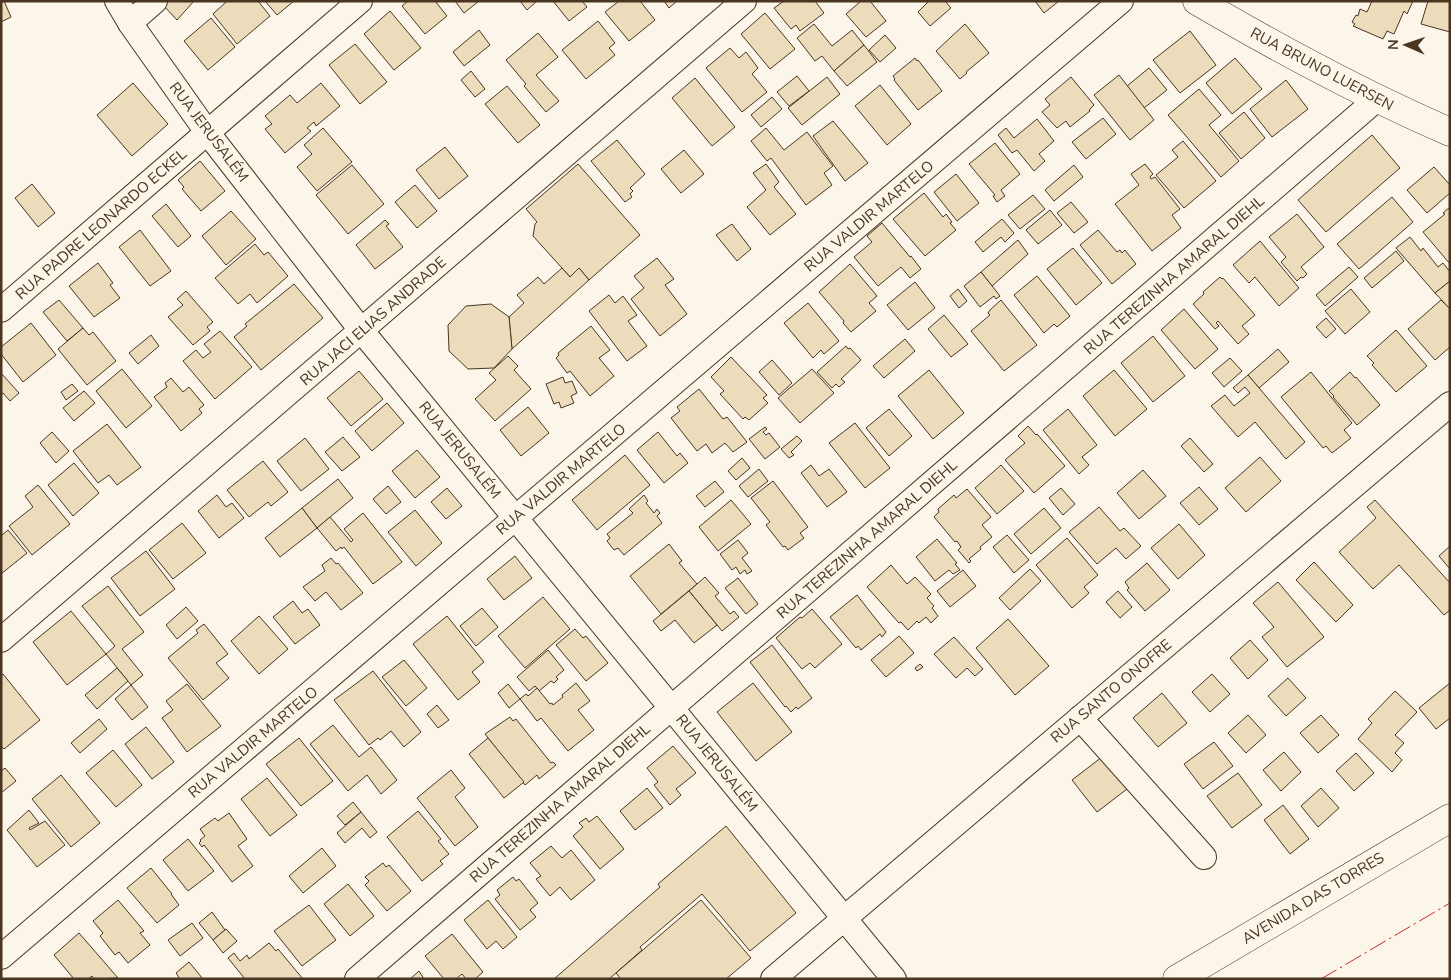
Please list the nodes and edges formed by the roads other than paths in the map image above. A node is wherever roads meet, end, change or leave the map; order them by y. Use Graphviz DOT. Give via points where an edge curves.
graph roads {
  1 [pos="117,1"];
  2 [pos="156,1"];
  3 [pos="360,1"];
  4 [pos="744,1"];
  5 [pos="1120,1"];
  6 [pos="1197,1"];
  7 [pos="130,23"];
  8 [pos="1377,99"];
  9 [pos="207,132"];
  10 [pos="1450,132"];
  11 [pos="1,310"];
  12 [pos="362,330"];
  13 [pos="1450,404"];
  14 [pos="516,518"];
  15 [pos="1,640"];
  16 [pos="671,708"];
  17 [pos="1080,718"];
  18 [pos="1450,818"];
  19 [pos="1204,857"];
  20 [pos="844,918"];
  21 [pos="1,957"];
  22 [pos="357,979"];
  23 [pos="773,979"];
  24 [pos="894,979"];
  25 [pos="1177,979"];
  1 -- 7 [label="street, RUA JERUSALÉM"];
  2 -- 7 [label="street"];
  3 -- 9 [label="street, RUA PADRE LEONARDO ECKEL"];
  4 -- 12 [label="street, RUA JACI ELIAS ANDRADE"];
  5 -- 14 [label="street, RUA VALDIR MARTELO"];
  6 -- 8 [label="main road, RUA BRUNO LUERSEN"];
  7 -- 9 [label="street, RUA JERUSALÉM"];
  8 -- 10 [label="main road, RUA BRUNO LUERSEN"];
  8 -- 16 [label="street, RUA TEREZINHA AMARAL DIEHL"];
  9 -- 11 [label="street, RUA PADRE LEONARDO ECKEL"];
  9 -- 12 [label="street, RUA JERUSALÉM"];
  12 -- 14 [label="street, RUA JERUSALÉM"];
  12 -- 15 [label="street, RUA JACI ELIAS ANDRADE"];
  13 -- 17 [label="street, RUA SANTO ONOFRE"];
  14 -- 16 [label="street, RUA JERUSALÉM"];
  14 -- 21 [label="street, RUA VALDIR MARTELO"];
  16 -- 20 [label="street, RUA JERUSALÉM"];
  16 -- 22 [label="street, RUA TEREZINHA AMARAL DIEHL"];
  17 -- 19 [label="street"];
  17 -- 20 [label="street, RUA SANTO ONOFRE"];
  18 -- 25 [label="main road, AVENIDA DAS TORRES"];
  20 -- 23 [label="street, RUA SANTO ONOFRE"];
  20 -- 24 [label="street, RUA JERUSALÉM"];
}
